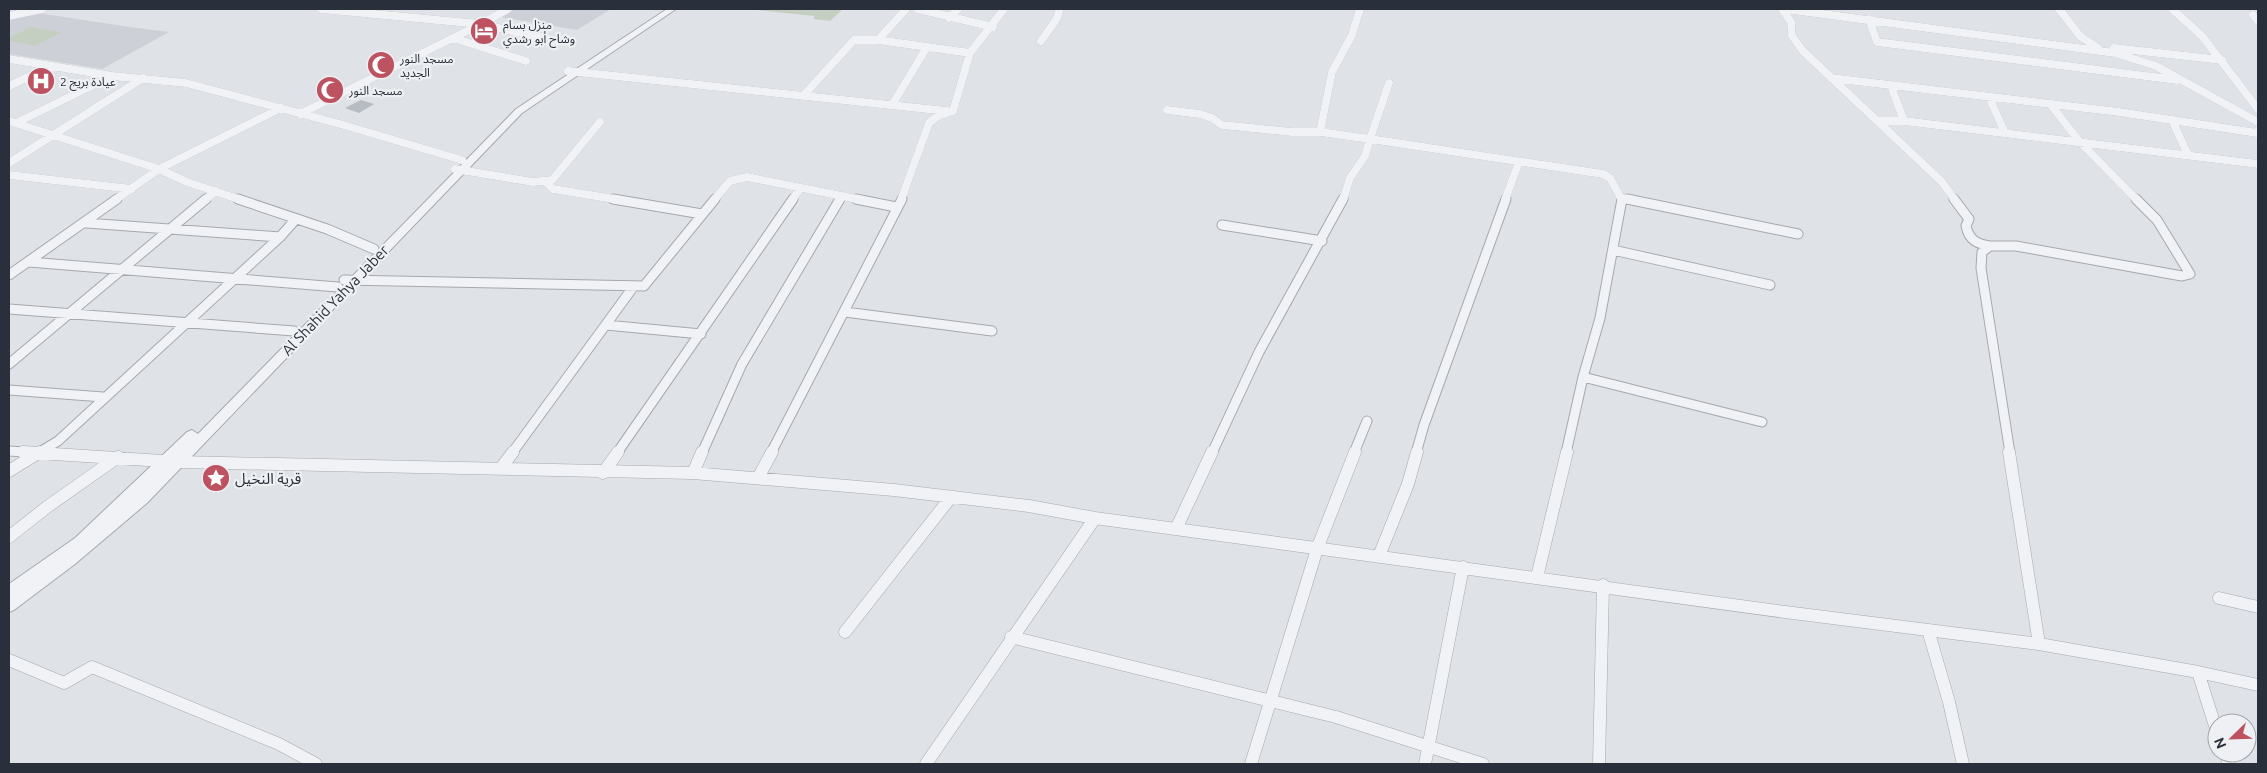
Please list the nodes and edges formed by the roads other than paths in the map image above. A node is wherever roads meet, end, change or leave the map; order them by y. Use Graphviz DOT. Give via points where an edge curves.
graph roads {
  1 [pos="42,9"];
  2 [pos="322,9"];
  3 [pos="508,9"];
  4 [pos="662,9"];
  5 [pos="672,9"];
  6 [pos="906,9"];
  7 [pos="918,9"];
  8 [pos="958,9"];
  9 [pos="1004,9"];
  10 [pos="1060,9"];
  11 [pos="1360,9"];
  12 [pos="1784,9"];
  13 [pos="1792,9"];
  14 [pos="2059,9"];
  15 [pos="2172,9"];
  16 [pos="422,10"];
  17 [pos="1848,12"];
  18 [pos="9,16"];
  19 [pos="415,17"];
  20 [pos="949,18"];
  21 [pos="1869,19"];
  22 [pos="481,24"];
  23 [pos="992,27"];
  24 [pos="453,38"];
  25 [pos="878,40"];
  26 [pos="557,41"];
  27 [pos="1041,41"];
  28 [pos="926,47"];
  29 [pos="2101,50"];
  30 [pos="970,54"];
  31 [pos="9,59"];
  32 [pos="526,60"];
  33 [pos="2222,60"];
  34 [pos="52,66"];
  35 [pos="573,71"];
  36 [pos="112,76"];
  37 [pos="143,78"];
  38 [pos="1831,78"];
  39 [pos="2184,81"];
  40 [pos="1389,83"];
  41 [pos="9,86"];
  42 [pos="1892,86"];
  43 [pos="803,96"];
  44 [pos="1989,97"];
  45 [pos="892,105"];
  46 [pos="2051,105"];
  47 [pos="280,108"];
  48 [pos="2258,109"];
  49 [pos="1167,110"];
  50 [pos="953,111"];
  51 [pos="300,114"];
  52 [pos="2172,120"];
  53 [pos="1877,121"];
  54 [pos="11,122"];
  55 [pos="600,122"];
  56 [pos="1904,122"];
  57 [pos="2258,122"];
  58 [pos="2258,130"];
  59 [pos="1320,132"];
  60 [pos="2005,133"];
  61 [pos="52,135"];
  62 [pos="1370,139"];
  63 [pos="2079,140"];
  64 [pos="2188,155"];
  65 [pos="1519,162"];
  66 [pos="9,163"];
  67 [pos="2258,164"];
  68 [pos="460,166"];
  69 [pos="159,169"];
  70 [pos="9,175"];
  71 [pos="546,182"];
  72 [pos="800,189"];
  73 [pos="132,190"];
  74 [pos="216,191"];
  75 [pos="842,196"];
  76 [pos="1622,198"];
  77 [pos="896,207"];
  78 [pos="702,214"];
  79 [pos="296,219"];
  80 [pos="86,223"];
  81 [pos="1222,225"];
  82 [pos="170,229"];
  83 [pos="1798,234"];
  84 [pos="280,237"];
  85 [pos="1322,241"];
  86 [pos="1990,246"];
  87 [pos="374,249"];
  88 [pos="1613,250"];
  89 [pos="29,262"];
  90 [pos="121,270"];
  91 [pos="9,276"];
  92 [pos="233,280"];
  93 [pos="346,282"];
  94 [pos="1770,285"];
  95 [pos="634,286"];
  96 [pos="9,308"];
  97 [pos="846,312"];
  98 [pos="69,313"];
  99 [pos="185,323"];
  100 [pos="606,325"];
  101 [pos="992,330"];
  102 [pos="294,331"];
  103 [pos="701,334"];
  104 [pos="9,364"];
  105 [pos="1583,376"];
  106 [pos="9,390"];
  107 [pos="103,397"];
  108 [pos="1367,421"];
  109 [pos="1762,422"];
  110 [pos="9,451"];
  111 [pos="40,453"];
  112 [pos="118,458"];
  113 [pos="173,461"];
  114 [pos="501,468"];
  115 [pos="9,472"];
  116 [pos="602,472"];
  117 [pos="693,473"];
  118 [pos="758,478"];
  119 [pos="951,497"];
  120 [pos="1094,518"];
  121 [pos="1176,529"];
  122 [pos="9,537"];
  123 [pos="1318,549"];
  124 [pos="1379,556"];
  125 [pos="1463,567"];
  126 [pos="1537,577"];
  127 [pos="1603,585"];
  128 [pos="9,592"];
  129 [pos="2219,598"];
  130 [pos="9,606"];
  131 [pos="2258,607"];
  132 [pos="1928,630"];
  133 [pos="845,632"];
  134 [pos="1011,637"];
  135 [pos="2039,644"];
  136 [pos="9,660"];
  137 [pos="2198,672"];
  138 [pos="2258,685"];
  139 [pos="1268,702"];
  140 [pos="2211,713"];
  141 [pos="1428,747"];
  142 [pos="316,764"];
  143 [pos="926,764"];
  144 [pos="1251,764"];
  145 [pos="1425,764"];
  146 [pos="1483,764"];
  147 [pos="1599,764"];
  148 [pos="1963,764"];
  1 -- 18 [label="street"];
  2 -- 19 [label="street"];
  3 -- 22 [label="street"];
  4 -- 35 [label="street, Al Shahid Yahya Jaber"];
  5 -- 35 [label="street, Al Shahid Yahya Jaber"];
  6 -- 25 [label="street"];
  7 -- 20 [label="street"];
  8 -- 20 [label="street"];
  9 -- 23 [label="street"];
  10 -- 27 [label="street"];
  11 -- 59 [label="street" via="1352,35 1332,72"];
  12 -- 13 [label="street"];
  12 -- 38 [label="street" via="1791,22 1792,36"];
  13 -- 17 [label="street"];
  14 -- 29 [label="street" via="2080,36"];
  15 -- 33 [label="street" via="2202,36"];
  16 -- 19 [label="street"];
  17 -- 21 [label="street"];
  19 -- 22 [label="street"];
  20 -- 23 [label="street"];
  21 -- 29 [label="street"];
  21 -- 39 [label="street" via="1877,42"];
  22 -- 24 [label="street"];
  22 -- 26 [label="street"];
  23 -- 30 [label="street"];
  24 -- 32 [label="street"];
  24 -- 51 [label="street"];
  25 -- 28 [label="street"];
  25 -- 43 [label="street" via="854,40"];
  28 -- 30 [label="street"];
  28 -- 45 [label="street"];
  29 -- 33 [label="street" via="2109,47"];
  29 -- 39 [label="street" via="2156,66"];
  30 -- 50 [label="street"];
  31 -- 34 [label="street"];
  33 -- 48 [label="street"];
  34 -- 36 [label="street"];
  34 -- 41 [label="street"];
  35 -- 43 [label="street"];
  35 -- 68 [label="street, Al Shahid Yahya Jaber" via="519,111"];
  36 -- 37 [label="street"];
  36 -- 54 [label="street"];
  37 -- 47 [label="street" via="186,83"];
  37 -- 61 [label="street"];
  38 -- 42 [label="street"];
  38 -- 53 [label="street"];
  39 -- 57 [label="street"];
  40 -- 62 [label="street"];
  42 -- 44 [label="street"];
  42 -- 56 [label="street"];
  43 -- 45 [label="street"];
  44 -- 46 [label="street"];
  44 -- 60 [label="street"];
  45 -- 50 [label="street"];
  46 -- 52 [label="street"];
  46 -- 63 [label="street"];
  47 -- 51 [label="street"];
  47 -- 69 [label="street"];
  49 -- 59 [label="street" via="1200,114 1222,125"];
  50 -- 77 [label="street" via="929,123 907,189"];
  51 -- 68 [label="street"];
  52 -- 58 [label="street" via="2257,133"];
  52 -- 64 [label="street"];
  53 -- 56 [label="street"];
  53 -- 86 [label="street" via="1942,182 1970,219 1966,226 1970,238 1977,244"];
  54 -- 61 [label="street"];
  55 -- 71 [label="street" via="552,180"];
  56 -- 60 [label="street"];
  59 -- 62 [label="street"];
  60 -- 63 [label="street"];
  61 -- 66 [label="street"];
  61 -- 69 [label="street"];
  62 -- 65 [label="street"];
  62 -- 85 [label="street"];
  63 -- 64 [label="street"];
  63 -- 86 [label="street" via="2157,220 2190,274 2182,276 2016,246"];
  64 -- 67 [label="street"];
  65 -- 76 [label="street" via="1603,174 1610,178"];
  65 -- 124 [label="street" via="1424,425 1408,484"];
  68 -- 71 [label="street"];
  68 -- 87 [label="street, Al Shahid Yahya Jaber"];
  68 -- 93 [label="street, Al Shahid Yahya Jaber"];
  69 -- 73 [label="street"];
  69 -- 74 [label="street"];
  70 -- 73 [label="street"];
  71 -- 78 [label="street" via="553,189"];
  72 -- 75 [label="street"];
  72 -- 78 [label="street" via="747,178 730,181"];
  72 -- 103 [label="street"];
  73 -- 80 [label="street"];
  74 -- 79 [label="street"];
  74 -- 82 [label="street"];
  75 -- 77 [label="street"];
  75 -- 117 [label="street" via="742,364"];
  76 -- 83 [label="street"];
  76 -- 88 [label="street"];
  77 -- 97 [label="street"];
  78 -- 95 [label="street" via="644,286"];
  79 -- 84 [label="street"];
  79 -- 87 [label="street" via="327,228"];
  80 -- 82 [label="street"];
  80 -- 89 [label="street"];
  81 -- 85 [label="street"];
  82 -- 84 [label="street"];
  82 -- 90 [label="street"];
  84 -- 92 [label="street"];
  85 -- 121 [label="street" via="1259,352"];
  86 -- 135 [label="street" via="1982,252 1981,268"];
  87 -- 93 [label="street, Al Shahid Yahya Jaber"];
  88 -- 94 [label="street"];
  88 -- 105 [label="street" via="1600,318"];
  89 -- 90 [label="street"];
  89 -- 91 [label="street"];
  90 -- 92 [label="street"];
  90 -- 98 [label="street"];
  92 -- 93 [label="street"];
  92 -- 99 [label="street"];
  93 -- 95 [label="street"];
  93 -- 102 [label="street, Al Shahid Yahya Jaber"];
  93 -- 113 [label="street, Al Shahid Yahya Jaber"];
  95 -- 100 [label="street"];
  96 -- 98 [label="street"];
  97 -- 101 [label="street"];
  97 -- 118 [label="street"];
  98 -- 99 [label="street"];
  98 -- 104 [label="street"];
  99 -- 102 [label="street"];
  99 -- 107 [label="street"];
  100 -- 103 [label="street"];
  100 -- 114 [label="street"];
  102 -- 113 [label="street, Al Shahid Yahya Jaber"];
  103 -- 116 [label="street"];
  105 -- 109 [label="street"];
  105 -- 126 [label="street"];
  106 -- 107 [label="street"];
  107 -- 111 [label="street" via="58,441"];
  108 -- 123 [label="street"];
  110 -- 111 [label="street"];
  111 -- 112 [label="street"];
  111 -- 115 [label="street"];
  112 -- 113 [label="street"];
  112 -- 122 [label="street" via="46,507"];
  113 -- 114 [label="street"];
  113 -- 128 [label="street, Al Shahid Yahya Jaber" via="80,542"];
  113 -- 130 [label="street, Al Shahid Yahya Jaber" via="110,528"];
  114 -- 116 [label="street"];
  116 -- 117 [label="street"];
  117 -- 118 [label="street"];
  118 -- 119 [label="street"];
  119 -- 120 [label="street"];
  119 -- 133 [label="street"];
  120 -- 121 [label="street"];
  120 -- 134 [label="street"];
  121 -- 123 [label="street"];
  123 -- 124 [label="street"];
  123 -- 139 [label="street"];
  124 -- 125 [label="street"];
  125 -- 126 [label="street"];
  125 -- 141 [label="street"];
  126 -- 127 [label="street"];
  127 -- 132 [label="street"];
  127 -- 147 [label="street"];
  129 -- 131 [label="street"];
  132 -- 135 [label="street"];
  132 -- 148 [label="street"];
  134 -- 139 [label="street"];
  134 -- 143 [label="street"];
  135 -- 137 [label="street"];
  136 -- 142 [label="street" via="64,683 92,667 279,744"];
  137 -- 138 [label="street"];
  137 -- 140 [label="street"];
  139 -- 141 [label="street" via="1336,717"];
  139 -- 144 [label="street"];
  141 -- 145 [label="street"];
  141 -- 146 [label="street"];
}
